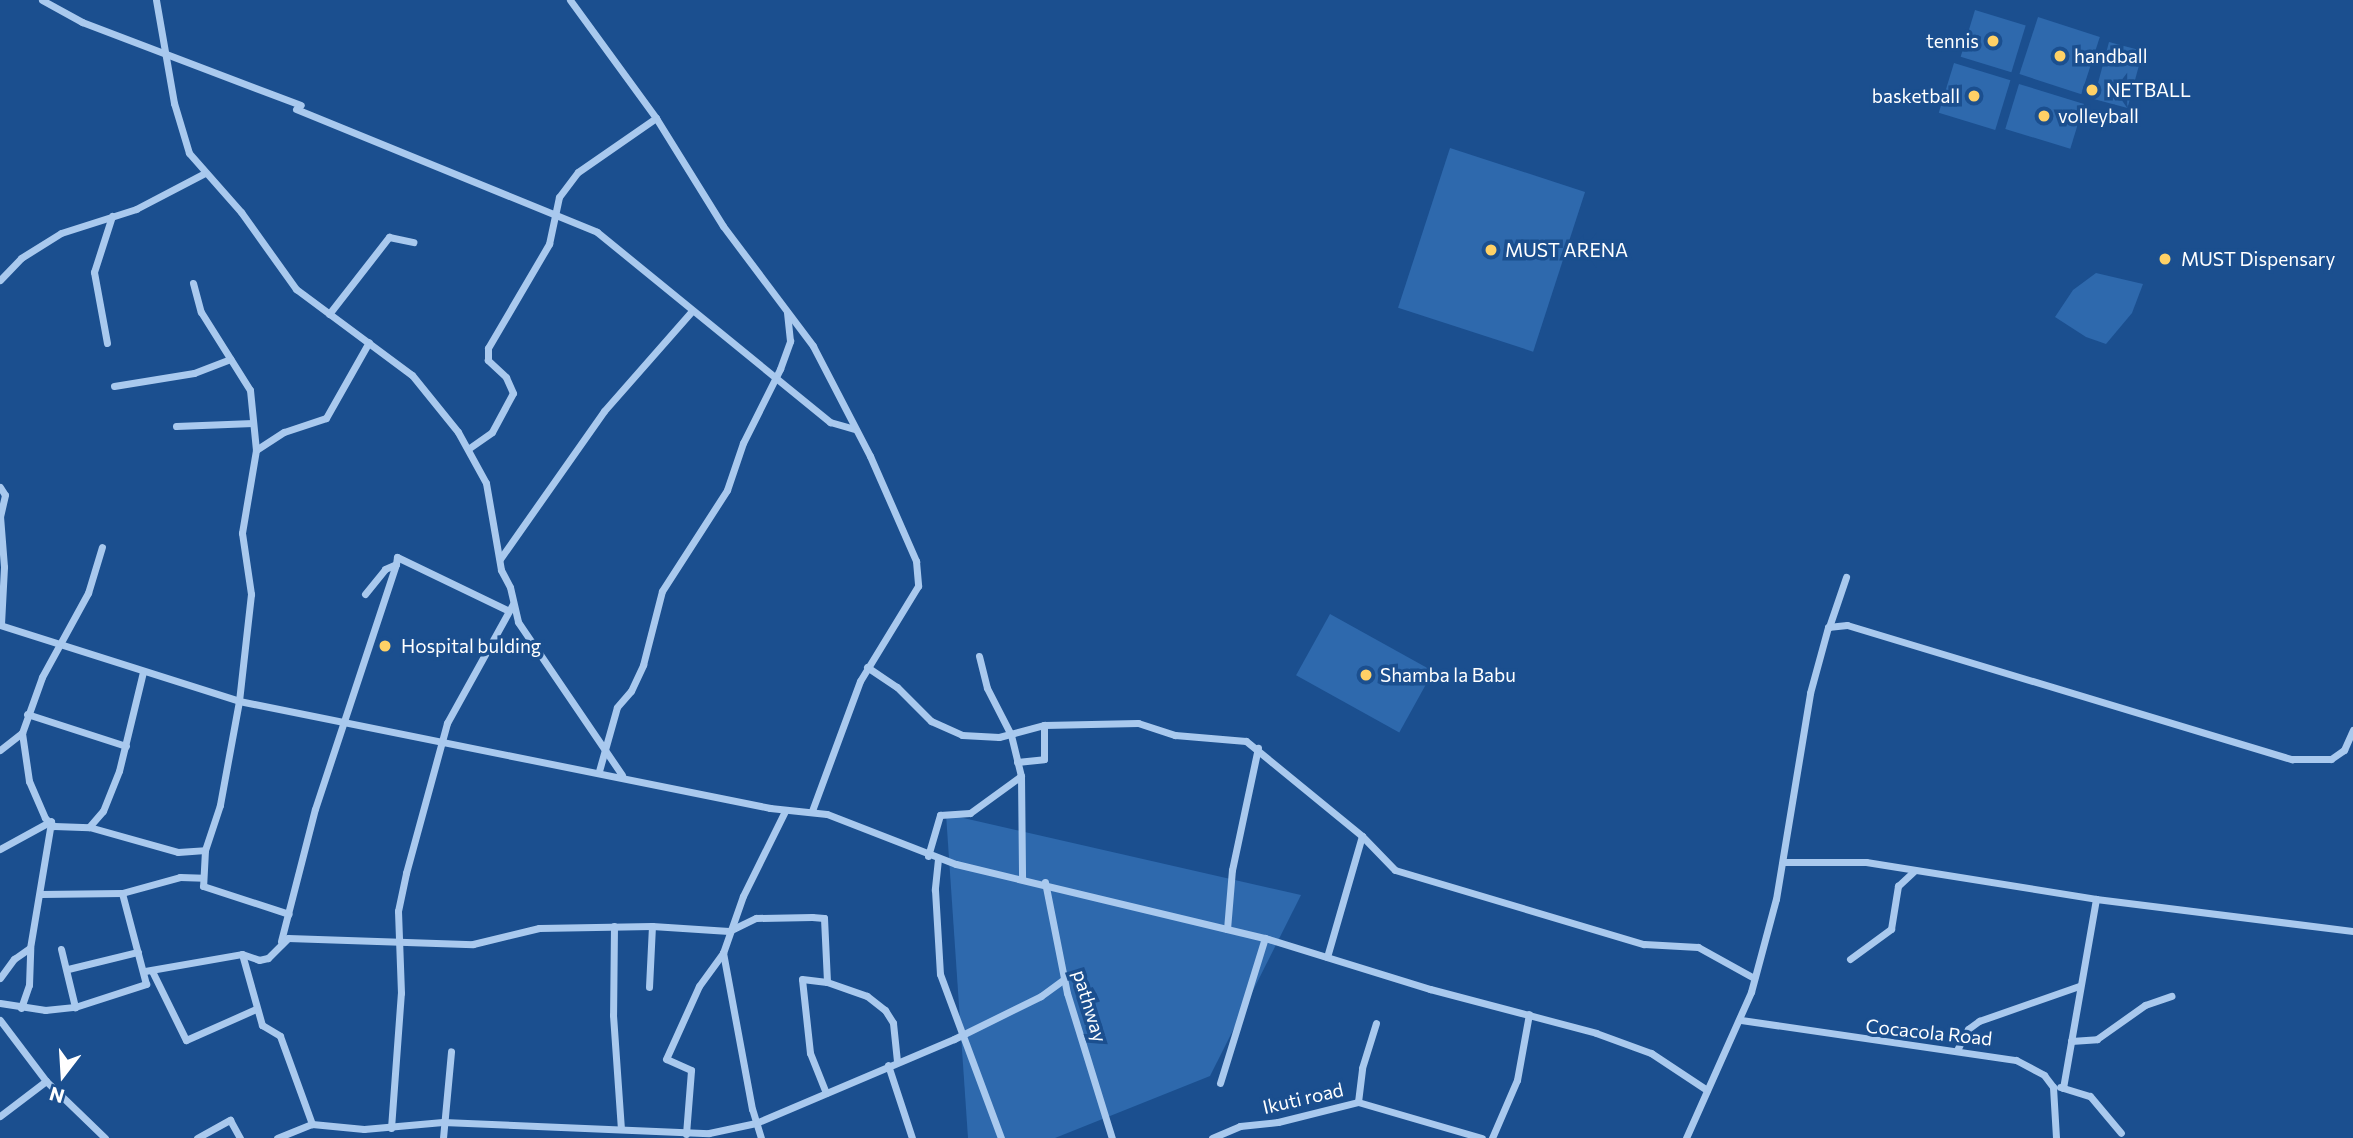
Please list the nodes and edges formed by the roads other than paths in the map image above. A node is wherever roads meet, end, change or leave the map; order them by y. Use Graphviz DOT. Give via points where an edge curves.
graph roads {
  1 [pos="42,0"];
  2 [pos="156,0"];
  3 [pos="570,0"];
  4 [pos="166,50"];
  5 [pos="656,118"];
  6 [pos="205,173"];
  7 [pos="554,214"];
  8 [pos="112,216"];
  9 [pos="413,242"];
  10 [pos="0,280"];
  11 [pos="192,283"];
  12 [pos="787,308"];
  13 [pos="692,311"];
  14 [pos="328,314"];
  15 [pos="369,342"];
  16 [pos="107,343"];
  17 [pos="230,359"];
  18 [pos="776,378"];
  19 [pos="114,386"];
  20 [pos="253,423"];
  21 [pos="176,426"];
  22 [pos="855,429"];
  23 [pos="468,449"];
  24 [pos="256,450"];
  25 [pos="0,487"];
  26 [pos="102,547"];
  27 [pos="499,559"];
  28 [pos="396,564"];
  29 [pos="1846,577"];
  30 [pos="365,594"];
  31 [pos="513,603"];
  32 [pos="509,611"];
  33 [pos="0,625"];
  34 [pos="1828,627"];
  35 [pos="64,642"];
  36 [pos="979,656"];
  37 [pos="867,667"];
  38 [pos="143,672"];
  39 [pos="239,701"];
  40 [pos="27,714"];
  41 [pos="347,720"];
  42 [pos="1044,726"];
  43 [pos="2353,730"];
  44 [pos="22,733"];
  45 [pos="1011,735"];
  46 [pos="441,740"];
  47 [pos="126,746"];
  48 [pos="1258,748"];
  49 [pos="0,750"];
  50 [pos="606,752"];
  51 [pos="1017,762"];
  52 [pos="599,771"];
  53 [pos="623,776"];
  54 [pos="1021,776"];
  55 [pos="785,811"];
  56 [pos="812,811"];
  57 [pos="51,821"];
  58 [pos="89,827"];
  59 [pos="1362,836"];
  60 [pos="0,849"];
  61 [pos="205,850"];
  62 [pos="928,856"];
  63 [pos="938,859"];
  64 [pos="1784,862"];
  65 [pos="1914,871"];
  66 [pos="203,878"];
  67 [pos="1022,878"];
  68 [pos="1045,882"];
  69 [pos="122,893"];
  70 [pos="41,894"];
  71 [pos="2096,899"];
  72 [pos="289,914"];
  73 [pos="614,926"];
  74 [pos="652,926"];
  75 [pos="1227,929"];
  76 [pos="729,931"];
  77 [pos="2353,931"];
  78 [pos="1265,938"];
  79 [pos="402,941"];
  80 [pos="281,942"];
  81 [pos="30,948"];
  82 [pos="61,949"];
  83 [pos="138,952"];
  84 [pos="723,953"];
  85 [pos="242,954"];
  86 [pos="1327,957"];
  87 [pos="1850,959"];
  88 [pos="68,969"];
  89 [pos="148,971"];
  90 [pos="0,978"];
  91 [pos="1754,978"];
  92 [pos="1064,979"];
  93 [pos="827,982"];
  94 [pos="2079,986"];
  95 [pos="649,988"];
  96 [pos="2171,996"];
  97 [pos="0,1003"];
  98 [pos="75,1007"];
  99 [pos="20,1008"];
  100 [pos="256,1009"];
  101 [pos="1529,1014"];
  102 [pos="0,1020"];
  103 [pos="1741,1020"];
  104 [pos="1376,1023"];
  105 [pos="964,1032"];
  106 [pos="2071,1041"];
  107 [pos="1957,1050"];
  108 [pos="450,1051"];
  109 [pos="897,1060"];
  110 [pos="888,1065"];
  111 [pos="46,1081"];
  112 [pos="1220,1083"];
  113 [pos="2053,1087"];
  114 [pos="2063,1088"];
  115 [pos="1707,1090"];
  116 [pos="826,1093"];
  117 [pos="1359,1102"];
  118 [pos="0,1116"];
  119 [pos="443,1122"];
  120 [pos="756,1123"];
  121 [pos="312,1124"];
  122 [pos="391,1128"];
  123 [pos="621,1128"];
  124 [pos="364,1129"];
  125 [pos="2121,1133"];
  126 [pos="686,1134"];
  127 [pos="649,1135"];
  128 [pos="709,1135"];
  129 [pos="105,1138"];
  130 [pos="197,1138"];
  131 [pos="240,1138"];
  132 [pos="277,1138"];
  133 [pos="364,1138"];
  134 [pos="443,1138"];
  135 [pos="761,1138"];
  136 [pos="912,1138"];
  137 [pos="1001,1138"];
  138 [pos="1112,1138"];
  139 [pos="1212,1138"];
  140 [pos="1482,1138"];
  141 [pos="1492,1138"];
  142 [pos="1686,1138"];
  143 [pos="2056,1138"];
  1 -- 4 [label="street" via="82,22"];
  2 -- 4 [label="street"];
  3 -- 5 [label="street"];
  4 -- 6 [label="street" via="183,141"];
  4 -- 7 [label="street" via="211,74"];
  5 -- 7 [label="street" via="578,172 559,197"];
  5 -- 12 [label="street" via="723,226"];
  6 -- 8 [label="street" via="145,205"];
  6 -- 14 [label="street" via="241,212 288,280"];
  7 -- 13 [label="street" via="597,232"];
  7 -- 23 [label="street" via="549,244 516,294 486,354 513,393 492,432"];
  8 -- 10 [label="street" via="48,240"];
  8 -- 16 [label="street" via="94,272"];
  9 -- 14 [label="street" via="389,237"];
  11 -- 17 [label="street" via="201,312"];
  12 -- 18 [label="street" via="790,341"];
  12 -- 22 [label="street" via="822,362"];
  13 -- 18 [label="street"];
  13 -- 27 [label="street" via="604,411"];
  14 -- 15 [label="street"];
  15 -- 23 [label="street" via="419,382"];
  15 -- 24 [label="street" via="326,418 284,432"];
  17 -- 19 [label="street" via="194,373"];
  17 -- 20 [label="street" via="250,390"];
  18 -- 22 [label="street" via="835,426"];
  18 -- 50 [label="street" via="738,454 727,490 662,591 643,665 617,707"];
  20 -- 21 [label="street"];
  20 -- 24 [label="street"];
  22 -- 37 [label="street" via="920,574 918,586"];
  23 -- 27 [label="street" via="491,500"];
  24 -- 39 [label="street" via="242,533 251,594"];
  25 -- 33 [label="street" via="5,495 0,516 4,567"];
  26 -- 35 [label="street" via="88,593"];
  27 -- 31 [label="street"];
  28 -- 30 [label="street" via="385,569"];
  28 -- 32 [label="street" via="397,557"];
  28 -- 41 [label="street"];
  29 -- 34 [label="street"];
  31 -- 32 [label="street"];
  31 -- 50 [label="street" via="529,642"];
  32 -- 46 [label="street" via="457,701"];
  33 -- 35 [label="street"];
  34 -- 43 [label="street" via="1835,624 1866,630 2292,759 2331,759 2344,750"];
  34 -- 64 [label="street" via="1810,693"];
  35 -- 38 [label="street"];
  35 -- 40 [label="street" via="42,677"];
  36 -- 45 [label="street" via="987,688"];
  37 -- 45 [label="street" via="897,687 939,726 962,735"];
  37 -- 56 [label="street"];
  38 -- 39 [label="street"];
  38 -- 47 [label="street"];
  39 -- 41 [label="street"];
  39 -- 61 [label="street" via="220,805"];
  40 -- 44 [label="street"];
  40 -- 47 [label="street"];
  41 -- 46 [label="street"];
  41 -- 72 [label="street" via="315,809"];
  42 -- 45 [label="street"];
  42 -- 48 [label="street" via="1138,723 1175,735 1241,740"];
  42 -- 51 [label="street" via="1044,759"];
  44 -- 49 [label="street"];
  44 -- 57 [label="street" via="29,781 45,818"];
  45 -- 51 [label="street"];
  46 -- 52 [label="street"];
  46 -- 79 [label="street" via="399,902"];
  47 -- 58 [label="street" via="106,806"];
  48 -- 59 [label="street"];
  48 -- 75 [label="street" via="1232,870"];
  50 -- 52 [label="street"];
  50 -- 53 [label="street"];
  51 -- 54 [label="street"];
  52 -- 53 [label="street"];
  53 -- 55 [label="street"];
  54 -- 62 [label="street" via="970,813 940,815"];
  54 -- 67 [label="street"];
  55 -- 56 [label="street"];
  55 -- 76 [label="street"];
  56 -- 62 [label="street"];
  57 -- 58 [label="street" via="54,826"];
  57 -- 60 [label="street"];
  57 -- 70 [label="street"];
  58 -- 61 [label="street" via="178,852"];
  59 -- 86 [label="street"];
  59 -- 91 [label="street" via="1381,861 1409,876 1644,944 1698,947"];
  61 -- 66 [label="street"];
  62 -- 63 [label="street"];
  63 -- 67 [label="street"];
  63 -- 105 [label="street" via="935,890 940,974"];
  64 -- 65 [label="street" via="1839,859"];
  64 -- 91 [label="street"];
  65 -- 71 [label="street"];
  65 -- 87 [label="street" via="1898,886 1891,929"];
  66 -- 69 [label="street" via="180,877"];
  66 -- 72 [label="street" via="206,889"];
  67 -- 68 [label="street"];
  68 -- 75 [label="street"];
  68 -- 92 [label="street, pathway"];
  69 -- 70 [label="street"];
  69 -- 83 [label="street"];
  70 -- 81 [label="street"];
  71 -- 77 [label="street"];
  71 -- 94 [label="street"];
  72 -- 80 [label="street"];
  73 -- 74 [label="street"];
  73 -- 79 [label="street" via="539,928 473,944"];
  73 -- 123 [label="street"];
  74 -- 76 [label="street"];
  74 -- 95 [label="street"];
  75 -- 78 [label="street"];
  76 -- 84 [label="street"];
  76 -- 93 [label="street" via="756,918 824,918"];
  78 -- 86 [label="street"];
  78 -- 112 [label="street"];
  79 -- 80 [label="street" via="295,937"];
  79 -- 122 [label="street" via="400,1047"];
  80 -- 85 [label="street" via="268,958"];
  81 -- 90 [label="street" via="14,958"];
  81 -- 99 [label="street" via="29,985"];
  82 -- 88 [label="street"];
  83 -- 88 [label="street"];
  83 -- 89 [label="street"];
  84 -- 120 [label="street"];
  84 -- 126 [label="street" via="699,986 666,1059 691,1070"];
  85 -- 89 [label="street"];
  85 -- 100 [label="street"];
  86 -- 101 [label="street"];
  88 -- 98 [label="street"];
  89 -- 98 [label="street" via="146,984"];
  89 -- 100 [label="street" via="186,1040"];
  91 -- 103 [label="street"];
  92 -- 105 [label="street" via="1041,996"];
  92 -- 138 [label="street, pathway"];
  93 -- 109 [label="street" via="867,996 885,1010 893,1023"];
  93 -- 116 [label="street" via="802,979 810,1053"];
  94 -- 106 [label="street"];
  94 -- 107 [label="street" via="1979,1021 1968,1029"];
  96 -- 106 [label="street" via="2145,1005 2097,1039"];
  97 -- 99 [label="street"];
  98 -- 99 [label="street"];
  100 -- 121 [label="street" via="262,1025 280,1036"];
  101 -- 115 [label="street" via="1642,1049"];
  101 -- 141 [label="street" via="1517,1080"];
  102 -- 111 [label="street"];
  103 -- 107 [label="street, Cocacola Road"];
  103 -- 115 [label="street"];
  104 -- 117 [label="street" via="1362,1068"];
  105 -- 109 [label="street"];
  105 -- 137 [label="street"];
  106 -- 114 [label="street"];
  107 -- 113 [label="street, Cocacola Road" via="2016,1060 2044,1076"];
  108 -- 119 [label="street"];
  109 -- 110 [label="street"];
  110 -- 116 [label="street"];
  110 -- 136 [label="street"];
  111 -- 118 [label="street"];
  111 -- 129 [label="street"];
  113 -- 114 [label="street"];
  113 -- 143 [label="street"];
  114 -- 125 [label="street" via="2090,1096"];
  115 -- 142 [label="street"];
  116 -- 120 [label="street"];
  117 -- 139 [label="street, Ikuti road" via="1278,1122 1240,1126"];
  117 -- 140 [label="street, Ikuti road"];
  119 -- 122 [label="street"];
  119 -- 123 [label="street"];
  119 -- 134 [label="street"];
  120 -- 128 [label="street"];
  120 -- 135 [label="street"];
  121 -- 124 [label="street"];
  121 -- 132 [label="street"];
  122 -- 124 [label="street"];
  123 -- 127 [label="street"];
  124 -- 133 [label="street"];
  126 -- 127 [label="street"];
  126 -- 128 [label="street"];
  130 -- 131 [label="street" via="230,1120"];
}
